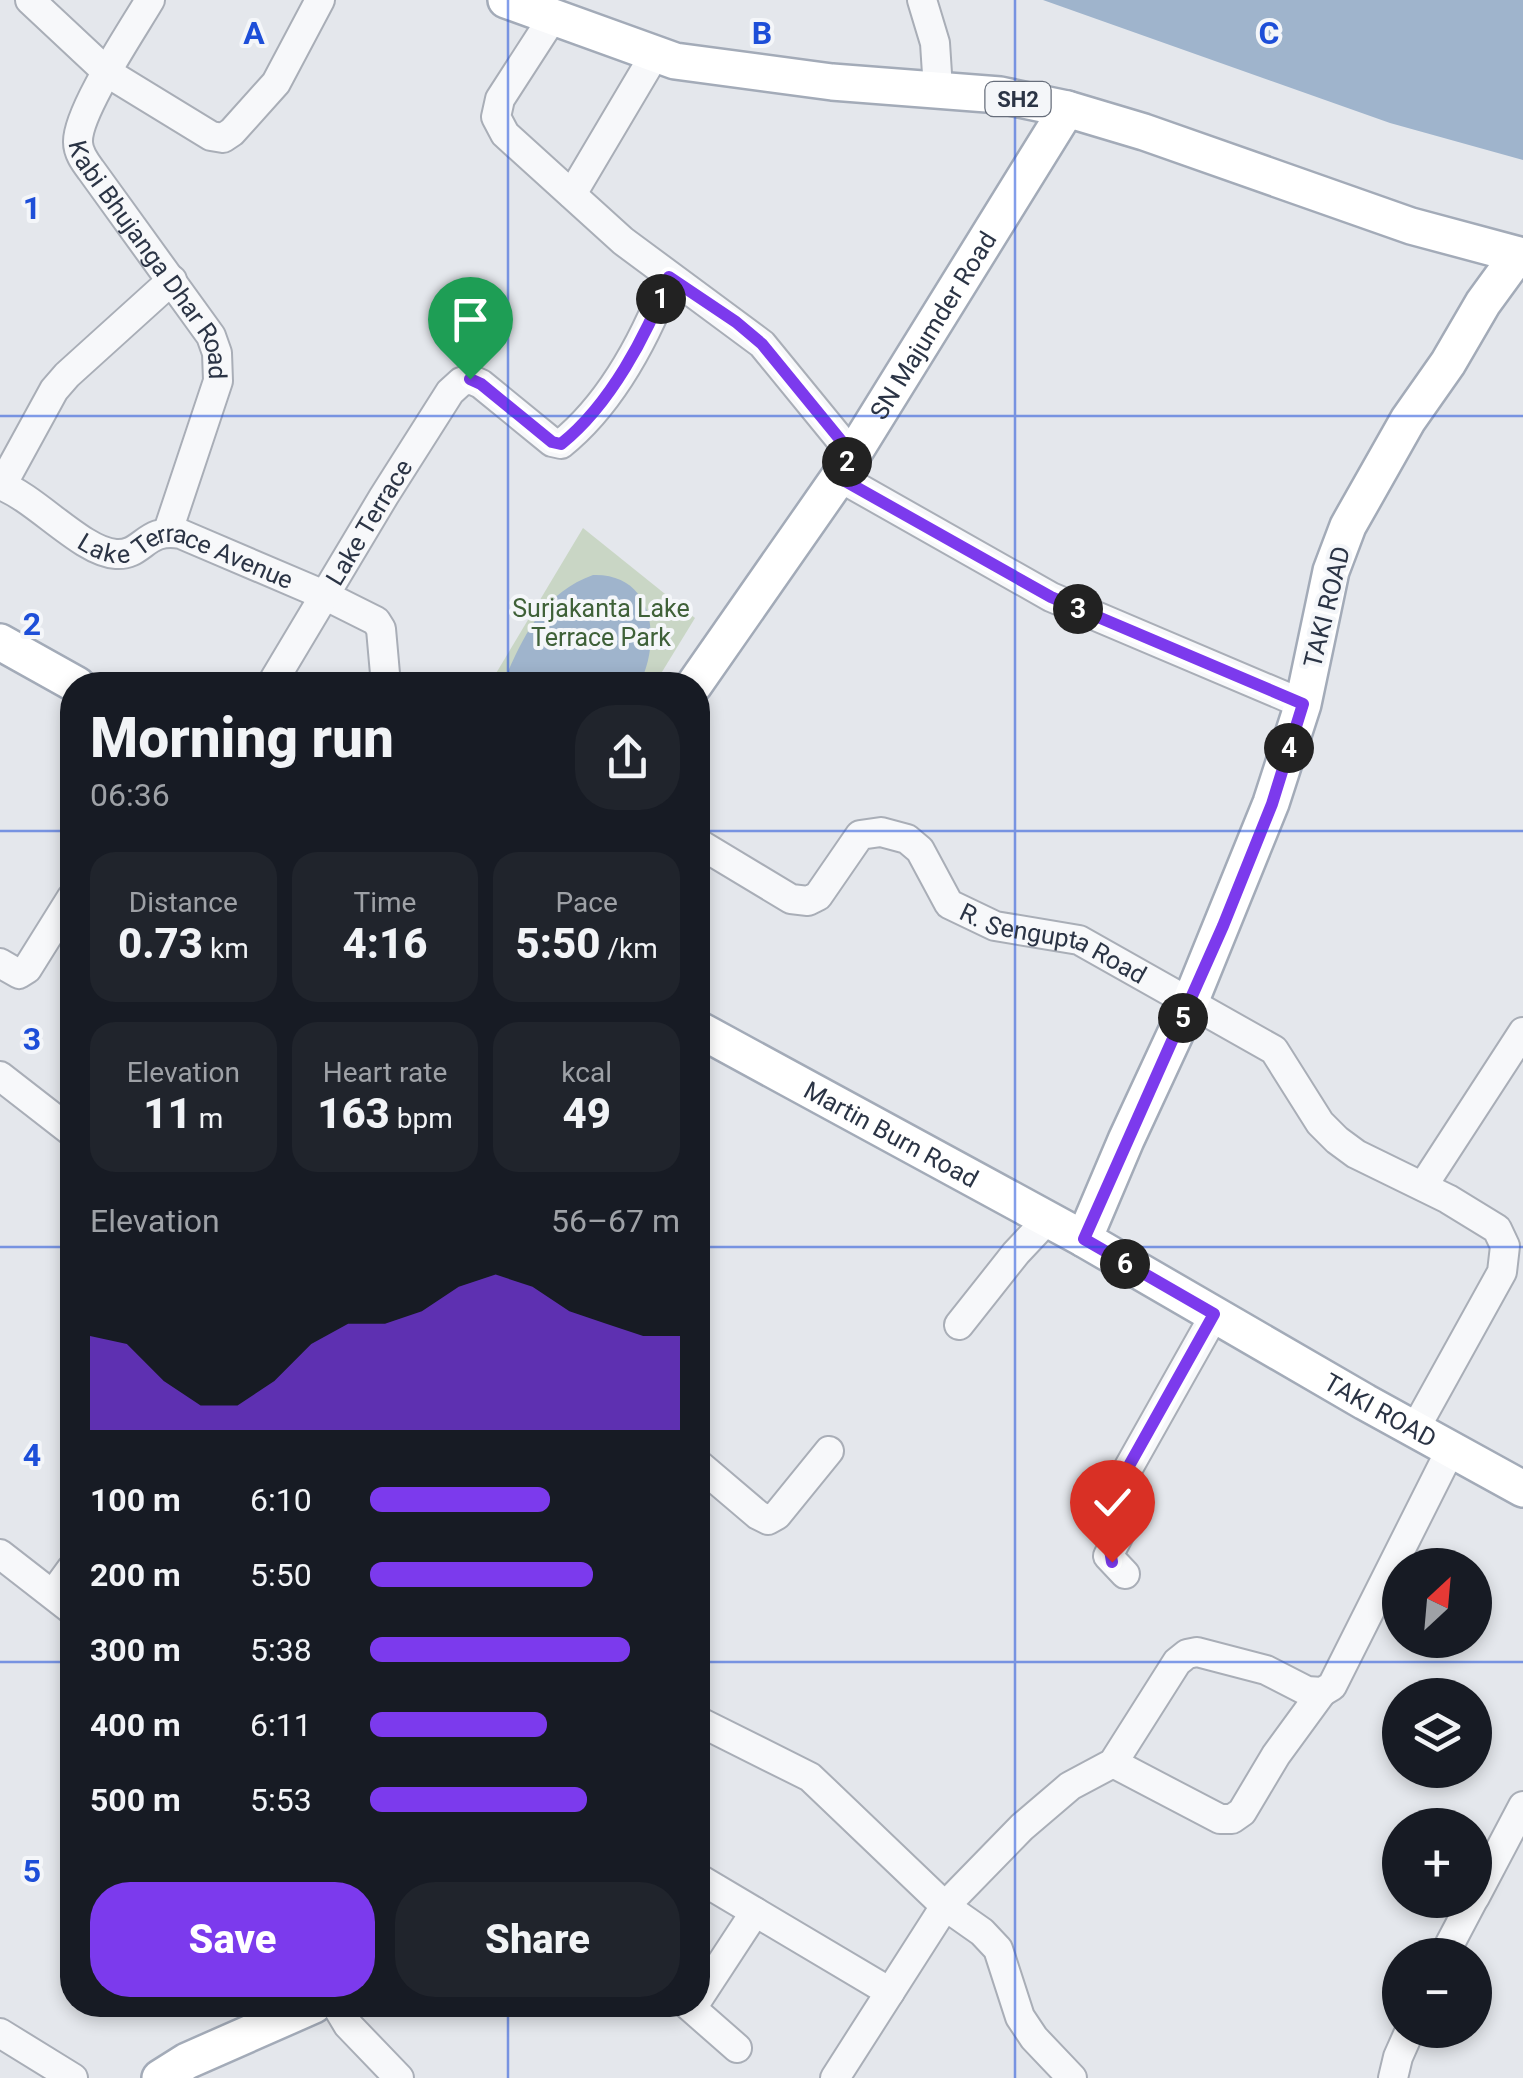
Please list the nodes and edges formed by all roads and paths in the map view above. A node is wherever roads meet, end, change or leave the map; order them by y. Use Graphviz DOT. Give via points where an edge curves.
graph roads {
  1 [pos="30,0"];
  2 [pos="150,0"];
  3 [pos="320,0"];
  4 [pos="506,0"];
  5 [pos="922,0"];
  6 [pos="553,17"];
  7 [pos="655,54"];
  8 [pos="108,73"];
  9 [pos="938,90"];
  10 [pos="1067,109"];
  11 [pos="572,194"];
  12 [pos="1521,256"];
  13 [pos="669,277"];
  14 [pos="172,280"];
  15 [pos="845,465"];
  16 [pos="1,485"];
  17 [pos="168,532"];
  18 [pos="324,595"];
  19 [pos="0,642"];
  20 [pos="280,672"];
  21 [pos="385,672"];
  22 [pos="703,672"];
  23 [pos="60,676"];
  24 [pos="1303,704"];
  25 [pos="710,849"];
  26 [pos="60,916"];
  27 [pos="0,964"];
  28 [pos="1191,1000"];
  29 [pos="1523,1032"];
  30 [pos="710,1036"];
  31 [pos="0,1076"];
  32 [pos="60,1123"];
  33 [pos="1422,1186"];
  34 [pos="1048,1219"];
  35 [pos="1084,1239"];
  36 [pos="1214,1314"];
  37 [pos="959,1324"];
  38 [pos="1415,1429"];
  39 [pos="1451,1449"];
  40 [pos="829,1451"];
  41 [pos="710,1474"];
  42 [pos="1523,1489"];
  43 [pos="2,1560"];
  44 [pos="1125,1574"];
  45 [pos="60,1600"];
  46 [pos="1322,1692"];
  47 [pos="710,1727"];
  48 [pos="1113,1763"];
  49 [pos="1523,1806"];
  50 [pos="1492,1864"];
  51 [pos="710,1885"];
  52 [pos="945,1906"];
  53 [pos="755,1912"];
  54 [pos="710,1979"];
  55 [pos="890,1992"];
  56 [pos="287,2017"];
  57 [pos="343,2017"];
  58 [pos="706,2017"];
  59 [pos="0,2033"];
  60 [pos="737,2048"];
  61 [pos="1402,2048"];
  62 [pos="73,2078"];
  63 [pos="160,2078"];
  64 [pos="399,2078"];
  65 [pos="834,2078"];
  66 [pos="1072,2078"];
  67 [pos="1393,2078"];
  1 -- 8 [label="street"];
  2 -- 8 [label="street, Kabi Bhujanga Dhar Road"];
  3 -- 8 [label="street" via="276,83 223,138"];
  4 -- 6 [label="main road, SH2"];
  5 -- 9 [label="street" via="936,43"];
  6 -- 7 [label="main road, SH2"];
  6 -- 11 [label="street" via="500,99 496,116 505,134"];
  7 -- 9 [label="main road, SH2" via="717,68"];
  7 -- 11 [label="street"];
  8 -- 14 [label="street, Kabi Bhujanga Dhar Road" via="84,117 81,155"];
  9 -- 10 [label="main road, SH2"];
  10 -- 12 [label="main road, SH2" via="1411,226"];
  10 -- 15 [label="main road, SN Majumder Road"];
  11 -- 13 [label="street"];
  12 -- 24 [label="main road, TAKI ROAD / SH2" via="1408,420 1348,526 1331,572"];
  13 -- 15 [label="street" via="762,344"];
  13 -- 18 [label="street, Lake Terrace" via="626,366 561,444 481,384 461,382"];
  14 -- 16 [label="street" via="67,374"];
  14 -- 17 [label="street, Kabi Bhujanga Dhar Road" via="210,336 220,369"];
  15 -- 22 [label="main road, SN Majumder Road"];
  15 -- 24 [label="street" via="1051,597"];
  16 -- 17 [label="street, Lake Terrace Avenue" via="114,554"];
  17 -- 18 [label="street, Lake Terrace Avenue"];
  18 -- 20 [label="street, Lake Terrace"];
  18 -- 21 [label="street, Lake Terrace Avenue" via="376,621"];
  19 -- 23 [label="main road"];
  24 -- 28 [label="main road, TAKI ROAD / SH2" via="1272,804"];
  25 -- 28 [label="street, R. Sengupta Road" via="791,898 808,901 860,834 907,839 920,850 948,904 996,926 1079,940"];
  26 -- 27 [label="street" via="26,969 19,974"];
  28 -- 33 [label="street" via="1274,1050 1337,1140"];
  28 -- 35 [label="main road, TAKI ROAD / SH2"];
  29 -- 33 [label="street"];
  30 -- 34 [label="main road, Martin Burn Road"];
  31 -- 32 [label="street"];
  33 -- 38 [label="street" via="1497,1229 1506,1257"];
  34 -- 35 [label="main road, Martin Burn Road"];
  34 -- 37 [label="street"];
  35 -- 36 [label="main road, TAKI ROAD"];
  36 -- 38 [label="main road, TAKI ROAD"];
  36 -- 44 [label="street" via="1121,1480 1136,1504 1108,1556"];
  38 -- 39 [label="main road, TAKI ROAD"];
  39 -- 42 [label="main road, TAKI ROAD"];
  39 -- 46 [label="street" via="1332,1686"];
  40 -- 41 [label="street" via="768,1520"];
  43 -- 45 [label="street"];
  46 -- 48 [label="street" via="1266,1670 1186,1654"];
  46 -- 48 [label="street" via="1232,1819 1220,1819"];
  47 -- 52 [label="street" via="810,1777"];
  48 -- 52 [label="street" via="1070,1786"];
  49 -- 50 [label="street"];
  51 -- 53 [label="street"];
  52 -- 55 [label="street"];
  52 -- 66 [label="street" via="998,1949 1020,2017"];
  53 -- 54 [label="street"];
  53 -- 55 [label="street"];
  55 -- 65 [label="street"];
  56 -- 63 [label="main road"];
  57 -- 64 [label="street"];
  58 -- 60 [label="street"];
  59 -- 62 [label="street"];
  61 -- 67 [label="street"];
}
